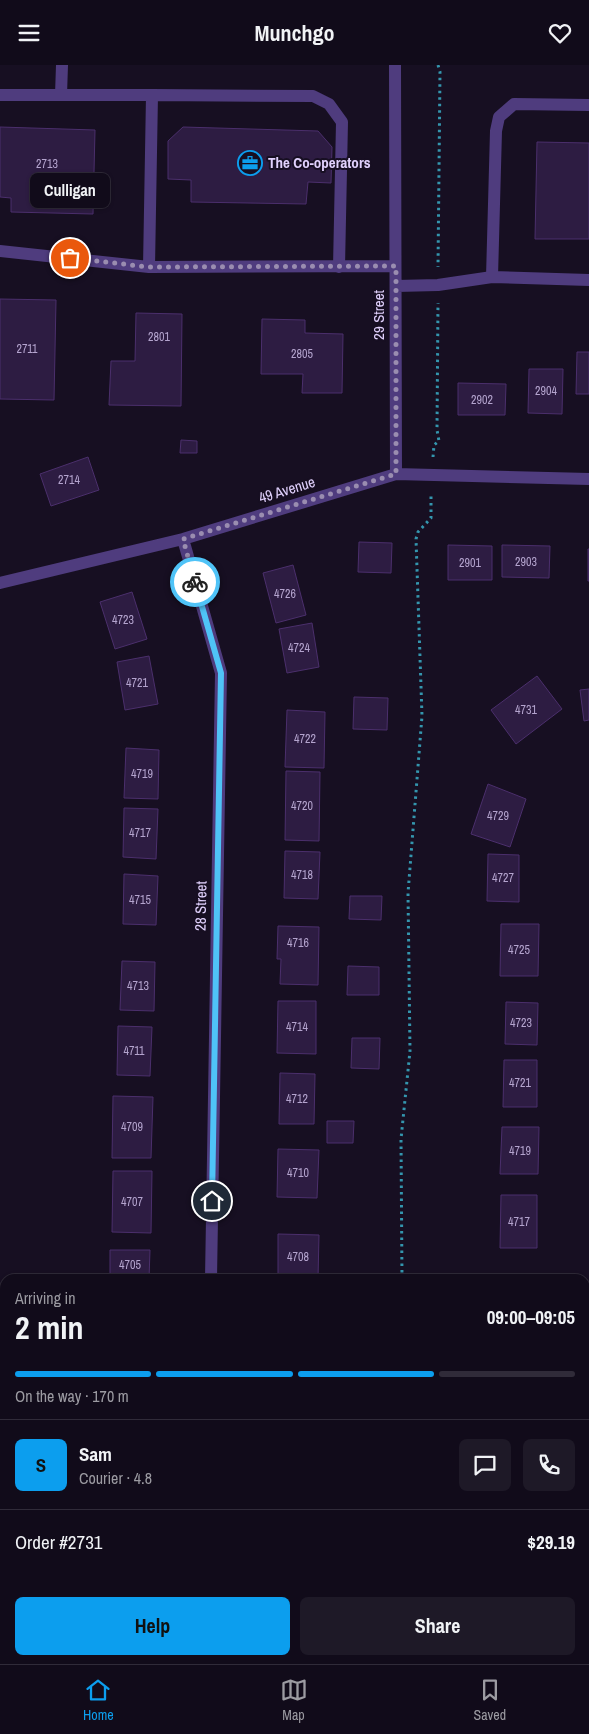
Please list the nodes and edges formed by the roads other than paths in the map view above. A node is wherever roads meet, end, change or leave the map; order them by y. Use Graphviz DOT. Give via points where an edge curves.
graph roads {
  1 [pos="62,65"];
  2 [pos="395,65"];
  3 [pos="0,95"];
  4 [pos="61,95"];
  5 [pos="152,95"];
  6 [pos="589,105"];
  7 [pos="0,251"];
  8 [pos="396,266"];
  9 [pos="149,267"];
  10 [pos="339,267"];
  11 [pos="492,277"];
  12 [pos="589,280"];
  13 [pos="396,287"];
  14 [pos="396,474"];
  15 [pos="589,479"];
  16 [pos="183,539"];
  17 [pos="0,583"];
  18 [pos="211,1274"];
  1 -- 4 [label="street"];
  2 -- 8 [label="street, 29 Street"];
  3 -- 4 [label="street"];
  4 -- 5 [label="street"];
  5 -- 9 [label="street"];
  5 -- 10 [label="street" via="313,96 329,104 342,122"];
  6 -- 11 [label="street" via="514,104 499,117"];
  7 -- 9 [label="street"];
  8 -- 10 [label="street"];
  8 -- 13 [label="street, 29 Street"];
  9 -- 10 [label="street"];
  11 -- 12 [label="street"];
  11 -- 13 [label="street"];
  13 -- 14 [label="street, 29 Street"];
  14 -- 15 [label="street, 49 Avenue"];
  14 -- 16 [label="street, 49 Avenue"];
  16 -- 17 [label="street, 49 Avenue"];
  16 -- 18 [label="street, 28 Street" via="221,673"];
}
